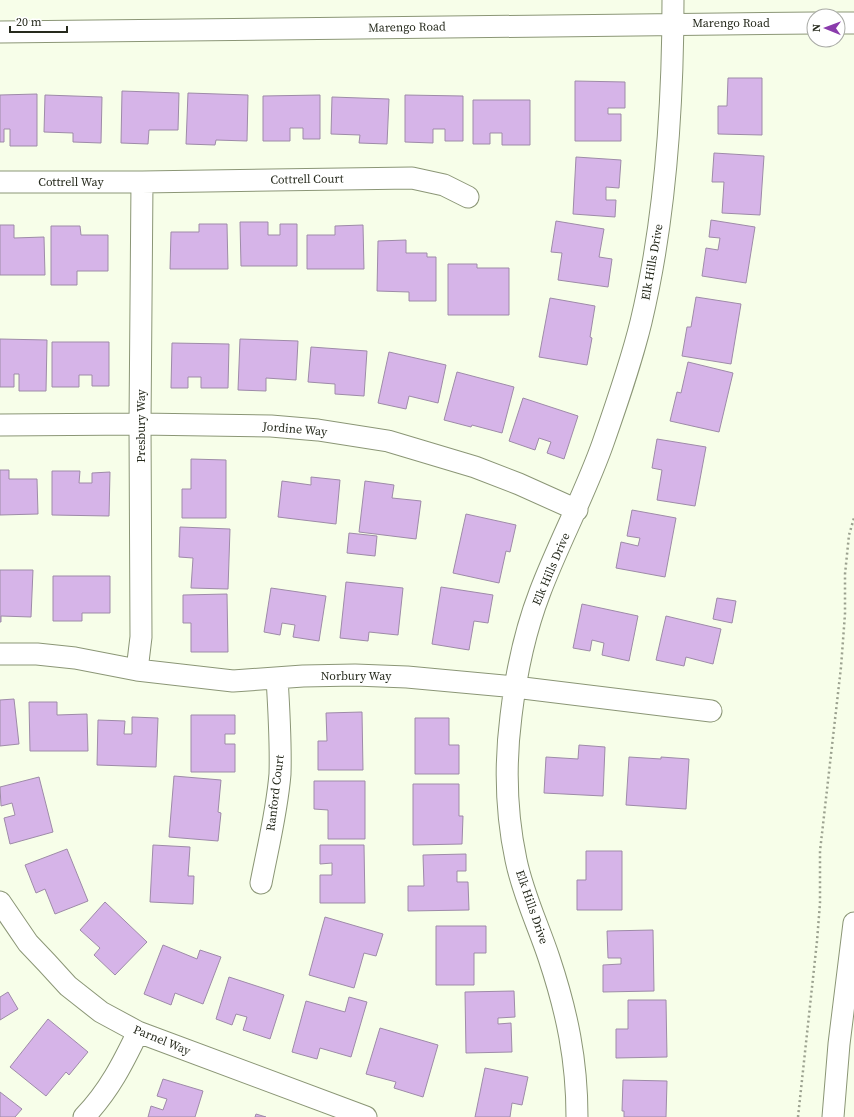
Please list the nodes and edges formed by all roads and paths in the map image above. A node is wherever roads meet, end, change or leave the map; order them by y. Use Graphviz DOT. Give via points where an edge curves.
graph roads {
  1 [pos="673,0"];
  2 [pos="806,23"];
  3 [pos="673,24"];
  4 [pos="0,32"];
  5 [pos="0,182"];
  6 [pos="142,182"];
  7 [pos="468,197"];
  8 [pos="140,424"];
  9 [pos="0,425"];
  10 [pos="577,510"];
  11 [pos="854,518"];
  12 [pos="0,654"];
  13 [pos="137,670"];
  14 [pos="277,678"];
  15 [pos="515,687"];
  16 [pos="711,711"];
  17 [pos="261,883"];
  18 [pos="0,902"];
  19 [pos="854,923"];
  20 [pos="138,1032"];
  21 [pos="355,1115"];
  22 [pos="84,1117"];
  23 [pos="577,1117"];
  24 [pos="798,1117"];
  25 [pos="833,1117"];
  1 -- 3 [label="street, Elk Hills Drive"];
  2 -- 3 [label="street, Marengo Road"];
  3 -- 4 [label="street, Marengo Road"];
  3 -- 10 [label="street, Elk Hills Drive" via="667,168 655,253 641,322 627,372 602,447"];
  5 -- 6 [label="street, Cottrell Way"];
  6 -- 7 [label="street, Cottrell Court" via="412,178 444,185"];
  6 -- 8 [label="street, Presbury Way"];
  8 -- 9 [label="street, Jordine Way"];
  8 -- 10 [label="street, Jordine Way" via="271,426 318,430 388,441 519,484"];
  8 -- 13 [label="street, Presbury Way" via="141,637"];
  10 -- 15 [label="street, Elk Hills Drive" via="529,623"];
  11 -- 24 [label="path" via="845,574 841,667 820,851 818,934"];
  12 -- 13 [label="street, Norbury Way" via="75,658"];
  13 -- 14 [label="street, Norbury Way" via="233,681"];
  14 -- 15 [label="street, Norbury Way" via="355,675"];
  14 -- 17 [label="street, Ranford Court" via="280,774"];
  15 -- 16 [label="street, Norbury Way"];
  15 -- 23 [label="street, Elk Hills Drive" via="508,740 507,775 511,827 525,894 564,1006 574,1056"];
  18 -- 20 [label="street, Parnel Way" via="28,942 68,986 102,1012"];
  19 -- 25 [label="street"];
  20 -- 21 [label="street, Parnel Way"];
  20 -- 22 [label="street" via="108,1088"];
}
